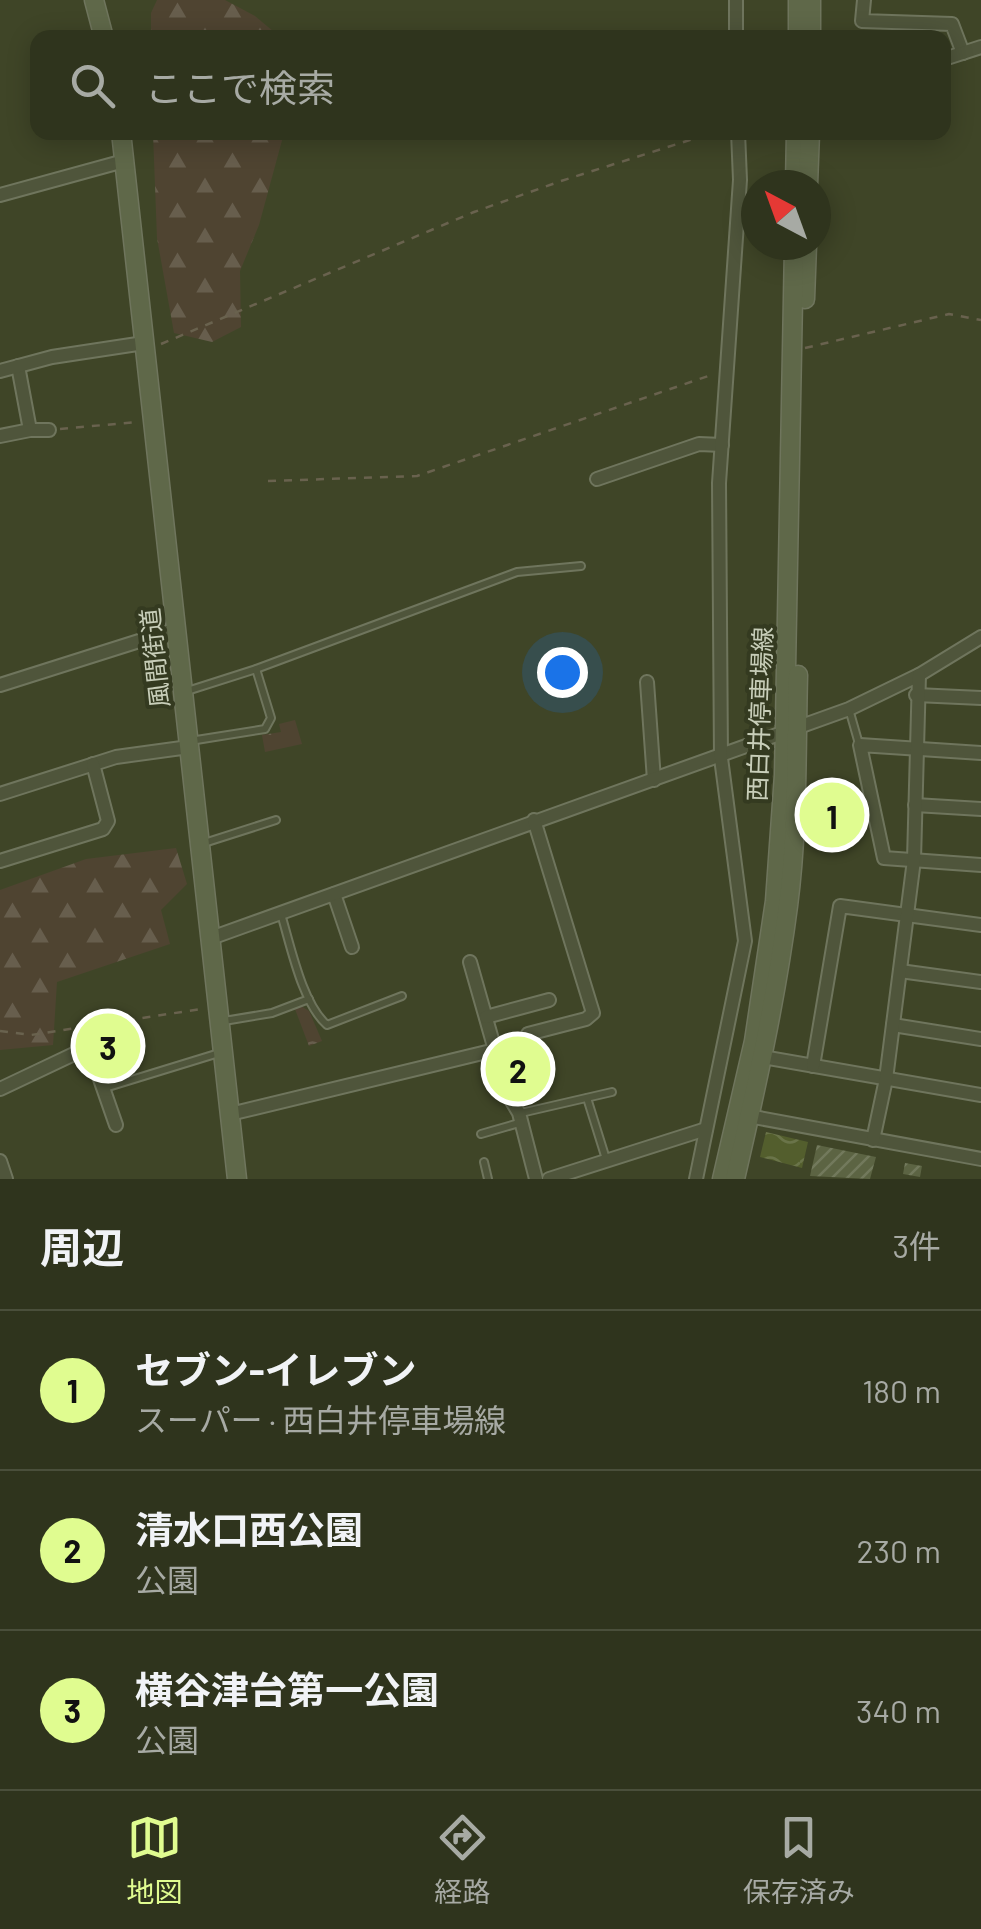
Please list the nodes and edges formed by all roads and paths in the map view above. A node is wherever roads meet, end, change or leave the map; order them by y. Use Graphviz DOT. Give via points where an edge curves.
graph roads {
  1 [pos="94,0"];
  2 [pos="736,0"];
  3 [pos="798,0"];
  4 [pos="811,0"];
  5 [pos="864,0"];
  6 [pos="102,30"];
  7 [pos="736,30"];
  8 [pos="798,30"];
  9 [pos="811,30"];
  10 [pos="981,47"];
  11 [pos="963,52"];
  12 [pos="951,56"];
  13 [pos="122,140"];
  14 [pos="691,140"];
  15 [pos="738,140"];
  16 [pos="796,140"];
  17 [pos="810,140"];
  18 [pos="124,161"];
  19 [pos="795,170"];
  20 [pos="809,170"];
  21 [pos="0,196"];
  22 [pos="794,260"];
  23 [pos="807,260"];
  24 [pos="981,320"];
  25 [pos="144,346"];
  26 [pos="804,348"];
  27 [pos="18,366"];
  28 [pos="727,370"];
  29 [pos="0,371"];
  30 [pos="154,420"];
  31 [pos="30,430"];
  32 [pos="49,430"];
  33 [pos="0,436"];
  34 [pos="722,445"];
  35 [pos="597,479"];
  36 [pos="268,481"];
  37 [pos="580,566"];
  38 [pos="176,629"];
  39 [pos="981,638"];
  40 [pos="256,669"];
  41 [pos="919,675"];
  42 [pos="647,682"];
  43 [pos="0,685"];
  44 [pos="183,692"];
  45 [pos="916,695"];
  46 [pos="981,698"];
  47 [pos="850,710"];
  48 [pos="791,730"];
  49 [pos="189,744"];
  50 [pos="860,745"];
  51 [pos="915,748"];
  52 [pos="981,752"];
  53 [pos="721,758"];
  54 [pos="93,764"];
  55 [pos="654,780"];
  56 [pos="0,794"];
  57 [pos="914,805"];
  58 [pos="981,809"];
  59 [pos="276,820"];
  60 [pos="534,820"];
  61 [pos="200,844"];
  62 [pos="914,860"];
  63 [pos="0,861"];
  64 [pos="981,865"];
  65 [pos="334,894"];
  66 [pos="280,914"];
  67 [pos="908,915"];
  68 [pos="981,925"];
  69 [pos="211,938"];
  70 [pos="352,946"];
  71 [pos="470,962"];
  72 [pos="900,971"];
  73 [pos="981,982"];
  74 [pos="402,996"];
  75 [pos="309,999"];
  76 [pos="549,1000"];
  77 [pos="219,1014"];
  78 [pos="486,1016"];
  79 [pos="893,1025"];
  80 [pos="0,1031"];
  81 [pos="528,1034"];
  82 [pos="981,1039"];
  83 [pos="495,1050"];
  84 [pos="223,1052"];
  85 [pos="757,1056"];
  86 [pos="813,1066"];
  87 [pos="886,1078"];
  88 [pos="105,1088"];
  89 [pos="0,1089"];
  90 [pos="612,1092"];
  91 [pos="981,1095"];
  92 [pos="588,1098"];
  93 [pos="230,1114"];
  94 [pos="744,1115"];
  95 [pos="520,1118"];
  96 [pos="116,1125"];
  97 [pos="706,1129"];
  98 [pos="480,1134"];
  99 [pos="872,1140"];
  100 [pos="606,1160"];
  101 [pos="981,1160"];
  102 [pos="0,1161"];
  103 [pos="484,1162"];
  104 [pos="6,1179"];
  105 [pos="238,1179"];
  106 [pos="488,1179"];
  107 [pos="536,1179"];
  108 [pos="549,1179"];
  109 [pos="696,1179"];
  110 [pos="722,1179"];
  111 [pos="736,1179"];
  1 -- 6 [label="main road"];
  2 -- 7 [label="street"];
  3 -- 8 [label="main road"];
  4 -- 9 [label="main road"];
  5 -- 11 [label="street" via="862,21 952,24"];
  10 -- 11 [label="street"];
  11 -- 12 [label="street"];
  13 -- 18 [label="main road, 風間街道"];
  14 -- 25 [label="path" via="474,212 178,339"];
  15 -- 28 [label="street"];
  16 -- 19 [label="main road"];
  17 -- 20 [label="main road"];
  18 -- 21 [label="street"];
  18 -- 25 [label="main road, 風間街道"];
  22 -- 48 [label="main road, 西白井停車場線"];
  23 -- 26 [label="main road, 西白井停車場線"];
  24 -- 26 [label="path" via="949,314"];
  25 -- 27 [label="street"];
  25 -- 30 [label="main road, 風間街道"];
  26 -- 48 [label="main road, 西白井停車場線"];
  27 -- 29 [label="street"];
  27 -- 31 [label="street"];
  28 -- 34 [label="street"];
  28 -- 36 [label="path" via="417,476"];
  30 -- 32 [label="path"];
  30 -- 38 [label="main road, 風間街道"];
  31 -- 32 [label="street"];
  31 -- 33 [label="street"];
  34 -- 35 [label="street" via="699,444"];
  34 -- 53 [label="street"];
  37 -- 40 [label="lane" via="517,572"];
  38 -- 43 [label="street"];
  38 -- 44 [label="main road, 風間街道"];
  39 -- 41 [label="street"];
  40 -- 44 [label="lane"];
  40 -- 49 [label="lane" via="271,718 265,728"];
  41 -- 45 [label="street"];
  41 -- 47 [label="street"];
  42 -- 55 [label="street"];
  44 -- 49 [label="main road, 風間街道"];
  45 -- 46 [label="street"];
  45 -- 51 [label="street"];
  47 -- 48 [label="street"];
  47 -- 50 [label="lane"];
  48 -- 53 [label="street"];
  48 -- 85 [label="main road, 西白井停車場線"];
  49 -- 54 [label="street"];
  49 -- 61 [label="main road, 風間街道"];
  50 -- 51 [label="street"];
  50 -- 62 [label="street" via="884,858"];
  51 -- 52 [label="street"];
  51 -- 57 [label="street"];
  53 -- 55 [label="street"];
  53 -- 97 [label="street" via="744,942"];
  54 -- 56 [label="street"];
  54 -- 63 [label="street" via="108,821 103,829"];
  55 -- 60 [label="street"];
  57 -- 58 [label="street"];
  57 -- 62 [label="street"];
  59 -- 61 [label="lane"];
  60 -- 65 [label="street"];
  60 -- 81 [label="street" via="592,1014"];
  61 -- 69 [label="main road, 風間街道"];
  62 -- 64 [label="street"];
  62 -- 67 [label="street"];
  65 -- 66 [label="street"];
  65 -- 70 [label="street"];
  66 -- 69 [label="street"];
  66 -- 75 [label="lane"];
  67 -- 68 [label="street"];
  67 -- 72 [label="street"];
  67 -- 86 [label="street" via="840,906"];
  69 -- 77 [label="main road, 風間街道"];
  71 -- 78 [label="street"];
  72 -- 73 [label="street"];
  72 -- 79 [label="street"];
  74 -- 75 [label="lane" via="327,1025"];
  75 -- 77 [label="lane" via="251,1018"];
  76 -- 78 [label="street"];
  77 -- 80 [label="path" via="116,1020 31,1035"];
  77 -- 84 [label="main road, 風間街道"];
  78 -- 83 [label="street"];
  79 -- 82 [label="street"];
  79 -- 87 [label="street"];
  83 -- 93 [label="street"];
  83 -- 95 [label="street"];
  84 -- 88 [label="lane"];
  84 -- 93 [label="main road, 風間街道"];
  85 -- 86 [label="street"];
  85 -- 94 [label="main road, 西白井停車場線"];
  86 -- 87 [label="street"];
  87 -- 91 [label="street"];
  87 -- 99 [label="street"];
  88 -- 89 [label="street" via="92,1056 76,1054"];
  88 -- 96 [label="street"];
  90 -- 92 [label="lane"];
  92 -- 95 [label="lane"];
  92 -- 100 [label="lane"];
  93 -- 105 [label="main road, 風間街道"];
  94 -- 99 [label="street"];
  94 -- 110 [label="main road, 西白井停車場線"];
  94 -- 111 [label="main road, 西白井停車場線"];
  95 -- 98 [label="lane"];
  95 -- 107 [label="street"];
  97 -- 100 [label="street"];
  97 -- 109 [label="street"];
  99 -- 101 [label="street"];
  100 -- 108 [label="street"];
  102 -- 104 [label="street"];
  103 -- 106 [label="lane"];
}
